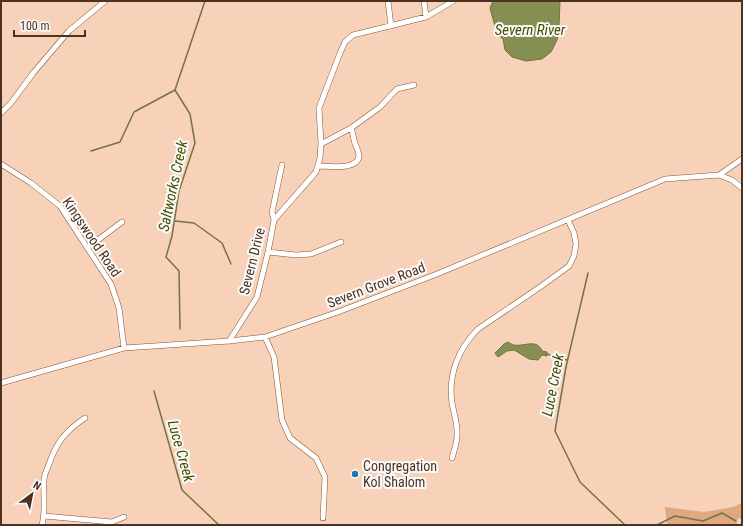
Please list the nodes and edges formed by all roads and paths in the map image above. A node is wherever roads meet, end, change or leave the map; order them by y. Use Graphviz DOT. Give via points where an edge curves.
graph roads {
  1 [pos="105,1"];
  2 [pos="388,1"];
  3 [pos="424,1"];
  4 [pos="453,1"];
  5 [pos="444,4"];
  6 [pos="426,17"];
  7 [pos="391,26"];
  8 [pos="414,85"];
  9 [pos="1,113"];
  10 [pos="351,128"];
  11 [pos="321,144"];
  12 [pos="742,159"];
  13 [pos="1,164"];
  14 [pos="282,165"];
  15 [pos="318,166"];
  16 [pos="719,175"];
  17 [pos="742,188"];
  18 [pos="274,220"];
  19 [pos="568,220"];
  20 [pos="122,222"];
  21 [pos="341,242"];
  22 [pos="87,248"];
  23 [pos="268,252"];
  24 [pos="265,337"];
  25 [pos="228,341"];
  26 [pos="124,348"];
  27 [pos="1,382"];
  28 [pos="84,418"];
  29 [pos="452,458"];
  30 [pos="44,516"];
  31 [pos="124,517"];
  32 [pos="323,518"];
  33 [pos="42,525"];
  1 -- 9 [label="street" via="69,31"];
  2 -- 7 [label="street"];
  3 -- 6 [label="street"];
  4 -- 5 [label="street, Severn Drive"];
  5 -- 6 [label="street, Severn Drive"];
  6 -- 7 [label="street, Severn Drive"];
  7 -- 11 [label="street, Severn Drive" via="352,35 346,42 319,108"];
  8 -- 10 [label="street" via="397,88 380,107"];
  10 -- 11 [label="street"];
  10 -- 15 [label="street" via="358,148 357,161 346,166"];
  11 -- 15 [label="street, Severn Drive"];
  12 -- 16 [label="street"];
  13 -- 22 [label="street, Kingswood Road" via="60,206"];
  14 -- 18 [label="street" via="272,212"];
  15 -- 18 [label="street, Severn Drive" via="316,172"];
  16 -- 17 [label="street" via="732,180"];
  16 -- 19 [label="street, Severn Grove Road" via="665,179"];
  18 -- 23 [label="street, Severn Drive"];
  19 -- 24 [label="street, Severn Grove Road" via="437,274"];
  19 -- 29 [label="street" via="576,244 569,266 478,330 458,357 451,392 457,437"];
  20 -- 22 [label="street"];
  21 -- 23 [label="street" via="311,254"];
  22 -- 26 [label="street, Kingswood Road" via="111,284 119,308"];
  23 -- 25 [label="street, Severn Drive" via="257,297"];
  24 -- 25 [label="street, Severn Grove Road"];
  24 -- 32 [label="street" via="274,357 282,420 290,438 316,458 325,477"];
  25 -- 26 [label="street, Severn Grove Road"];
  26 -- 27 [label="street, Severn Grove Road"];
  28 -- 30 [label="street" via="58,442 50,459 44,479"];
  30 -- 31 [label="street" via="112,522"];
  30 -- 33 [label="street"];
}
